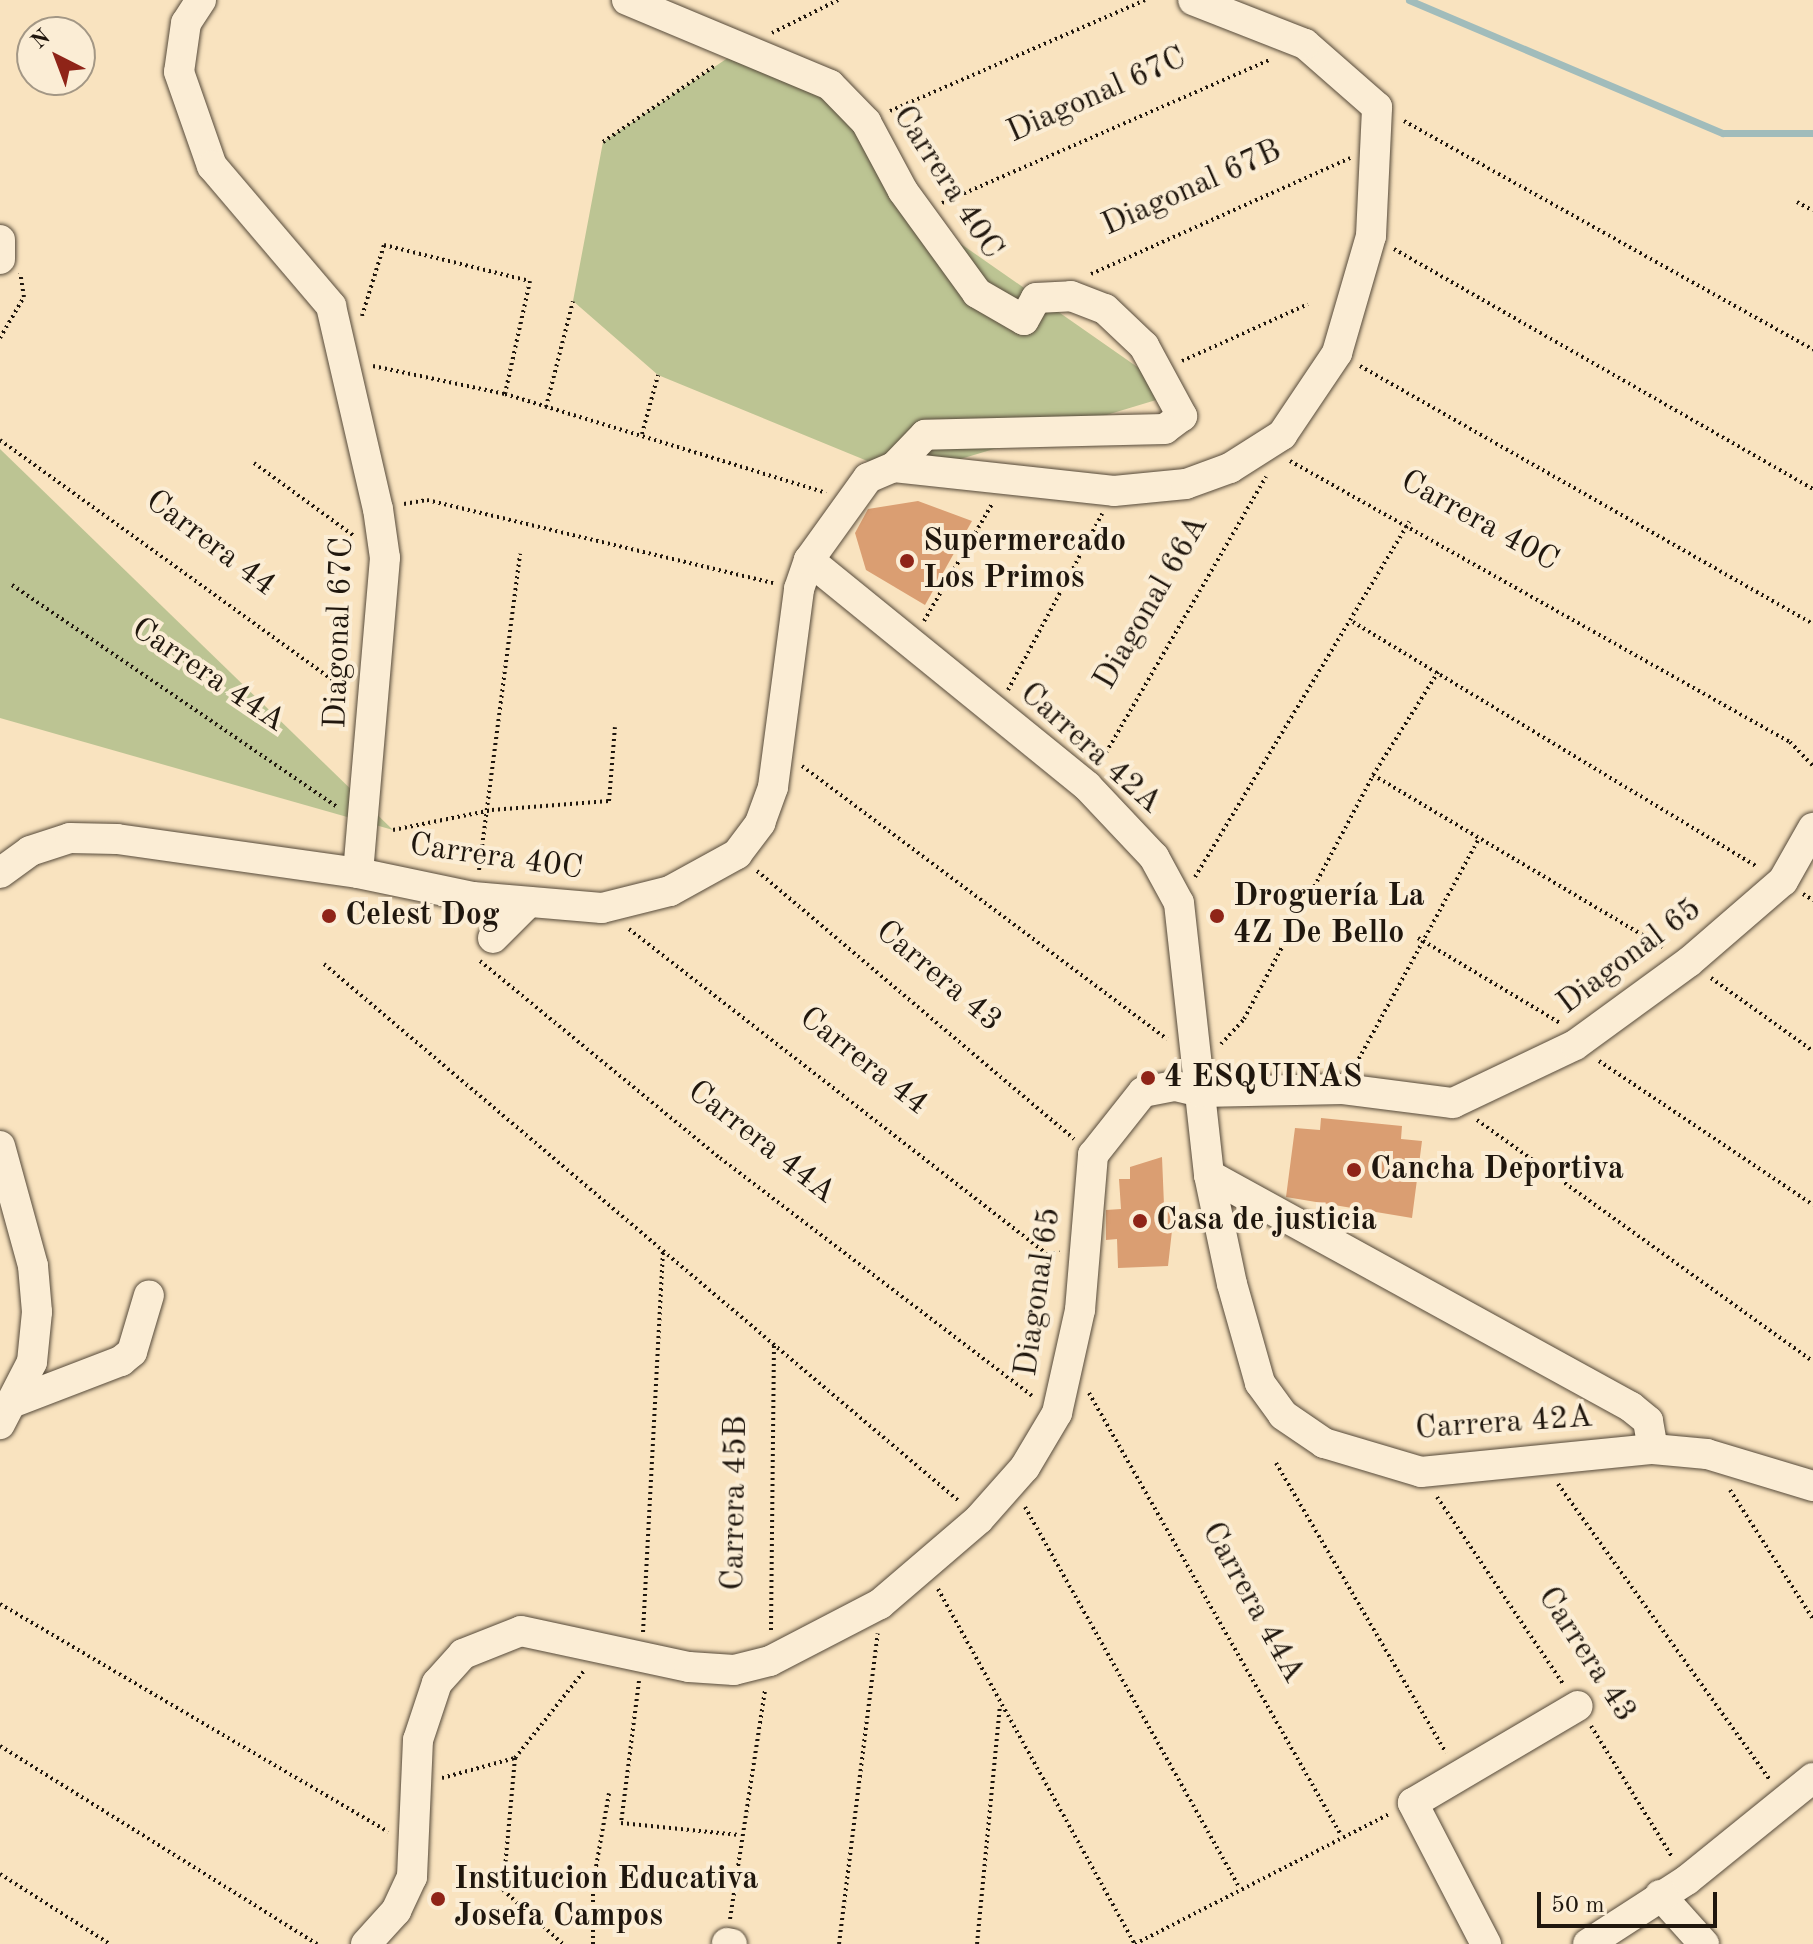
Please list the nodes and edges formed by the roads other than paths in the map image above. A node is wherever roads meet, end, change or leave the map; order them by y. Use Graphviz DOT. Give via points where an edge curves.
graph roads {
  1 [pos="201,0"];
  2 [pos="627,0"];
  3 [pos="1193,0"];
  4 [pos="894,467"];
  5 [pos="809,560"];
  6 [pos="1813,828"];
  7 [pos="0,873"];
  8 [pos="358,873"];
  9 [pos="529,902"];
  10 [pos="484,946"];
  11 [pos="1202,1079"];
  12 [pos="0,1146"];
  13 [pos="1209,1175"];
  14 [pos="149,1295"];
  15 [pos="7,1413"];
  16 [pos="1653,1449"];
  17 [pos="1813,1486"];
  18 [pos="1578,1706"];
  19 [pos="1813,1778"];
  20 [pos="1660,1895"];
  21 [pos="366,1944"];
  22 [pos="1486,1944"];
  23 [pos="1588,1944"];
  24 [pos="1704,1944"];
  1 -- 8 [label="street, Diagonal 67C" via="186,23 179,72 212,166 331,306 348,361 378,509 385,558 373,711 379,828"];
  2 -- 4 [label="street, Carrera 40C" via="830,85 866,122 959,275 997,311 1024,320 1036,298 1071,296 1105,309 1144,346 1182,416 1165,429 925,435"];
  3 -- 4 [label="street" via="1305,44 1377,107 1371,236 1337,353 1271,452 1186,484 1114,491"];
  4 -- 5 [label="street, Carrera 40C" via="868,478 847,500"];
  5 -- 9 [label="street, Carrera 40C" via="799,589 781,750 760,823 737,854 670,891 602,908"];
  5 -- 11 [label="street, Carrera 42A" via="1087,786 1154,857 1179,903"];
  6 -- 11 [label="street, Diagonal 65" via="1783,881 1689,962 1575,1045 1453,1103"];
  7 -- 8 [label="street, Carrera 40C" via="30,851 70,838"];
  8 -- 9 [label="street, Carrera 40C" via="473,897"];
  9 -- 10 [label="street"];
  11 -- 13 [label="street, Carrera 42A"];
  11 -- 21 [label="street, Diagonal 65" via="1143,1092 1093,1155 1069,1370 1057,1413 1011,1483 979,1519 927,1570 880,1604 770,1661 734,1670 641,1660 521,1631 463,1654 437,1683 425,1712 416,1785 416,1849 396,1911"];
  12 -- 15 [label="street" via="33,1266 37,1312 32,1362"];
  13 -- 16 [label="street" via="1631,1407 1648,1421"];
  13 -- 16 [label="street, Carrera 42A" via="1260,1383 1283,1415 1324,1443 1421,1472"];
  14 -- 15 [label="street" via="132,1352"];
  16 -- 17 [label="street, Carrera 42A" via="1707,1454"];
  18 -- 22 [label="street" via="1413,1803"];
  19 -- 20 [label="street" via="1687,1880"];
  20 -- 23 [label="street"];
  20 -- 24 [label="street"];
}
